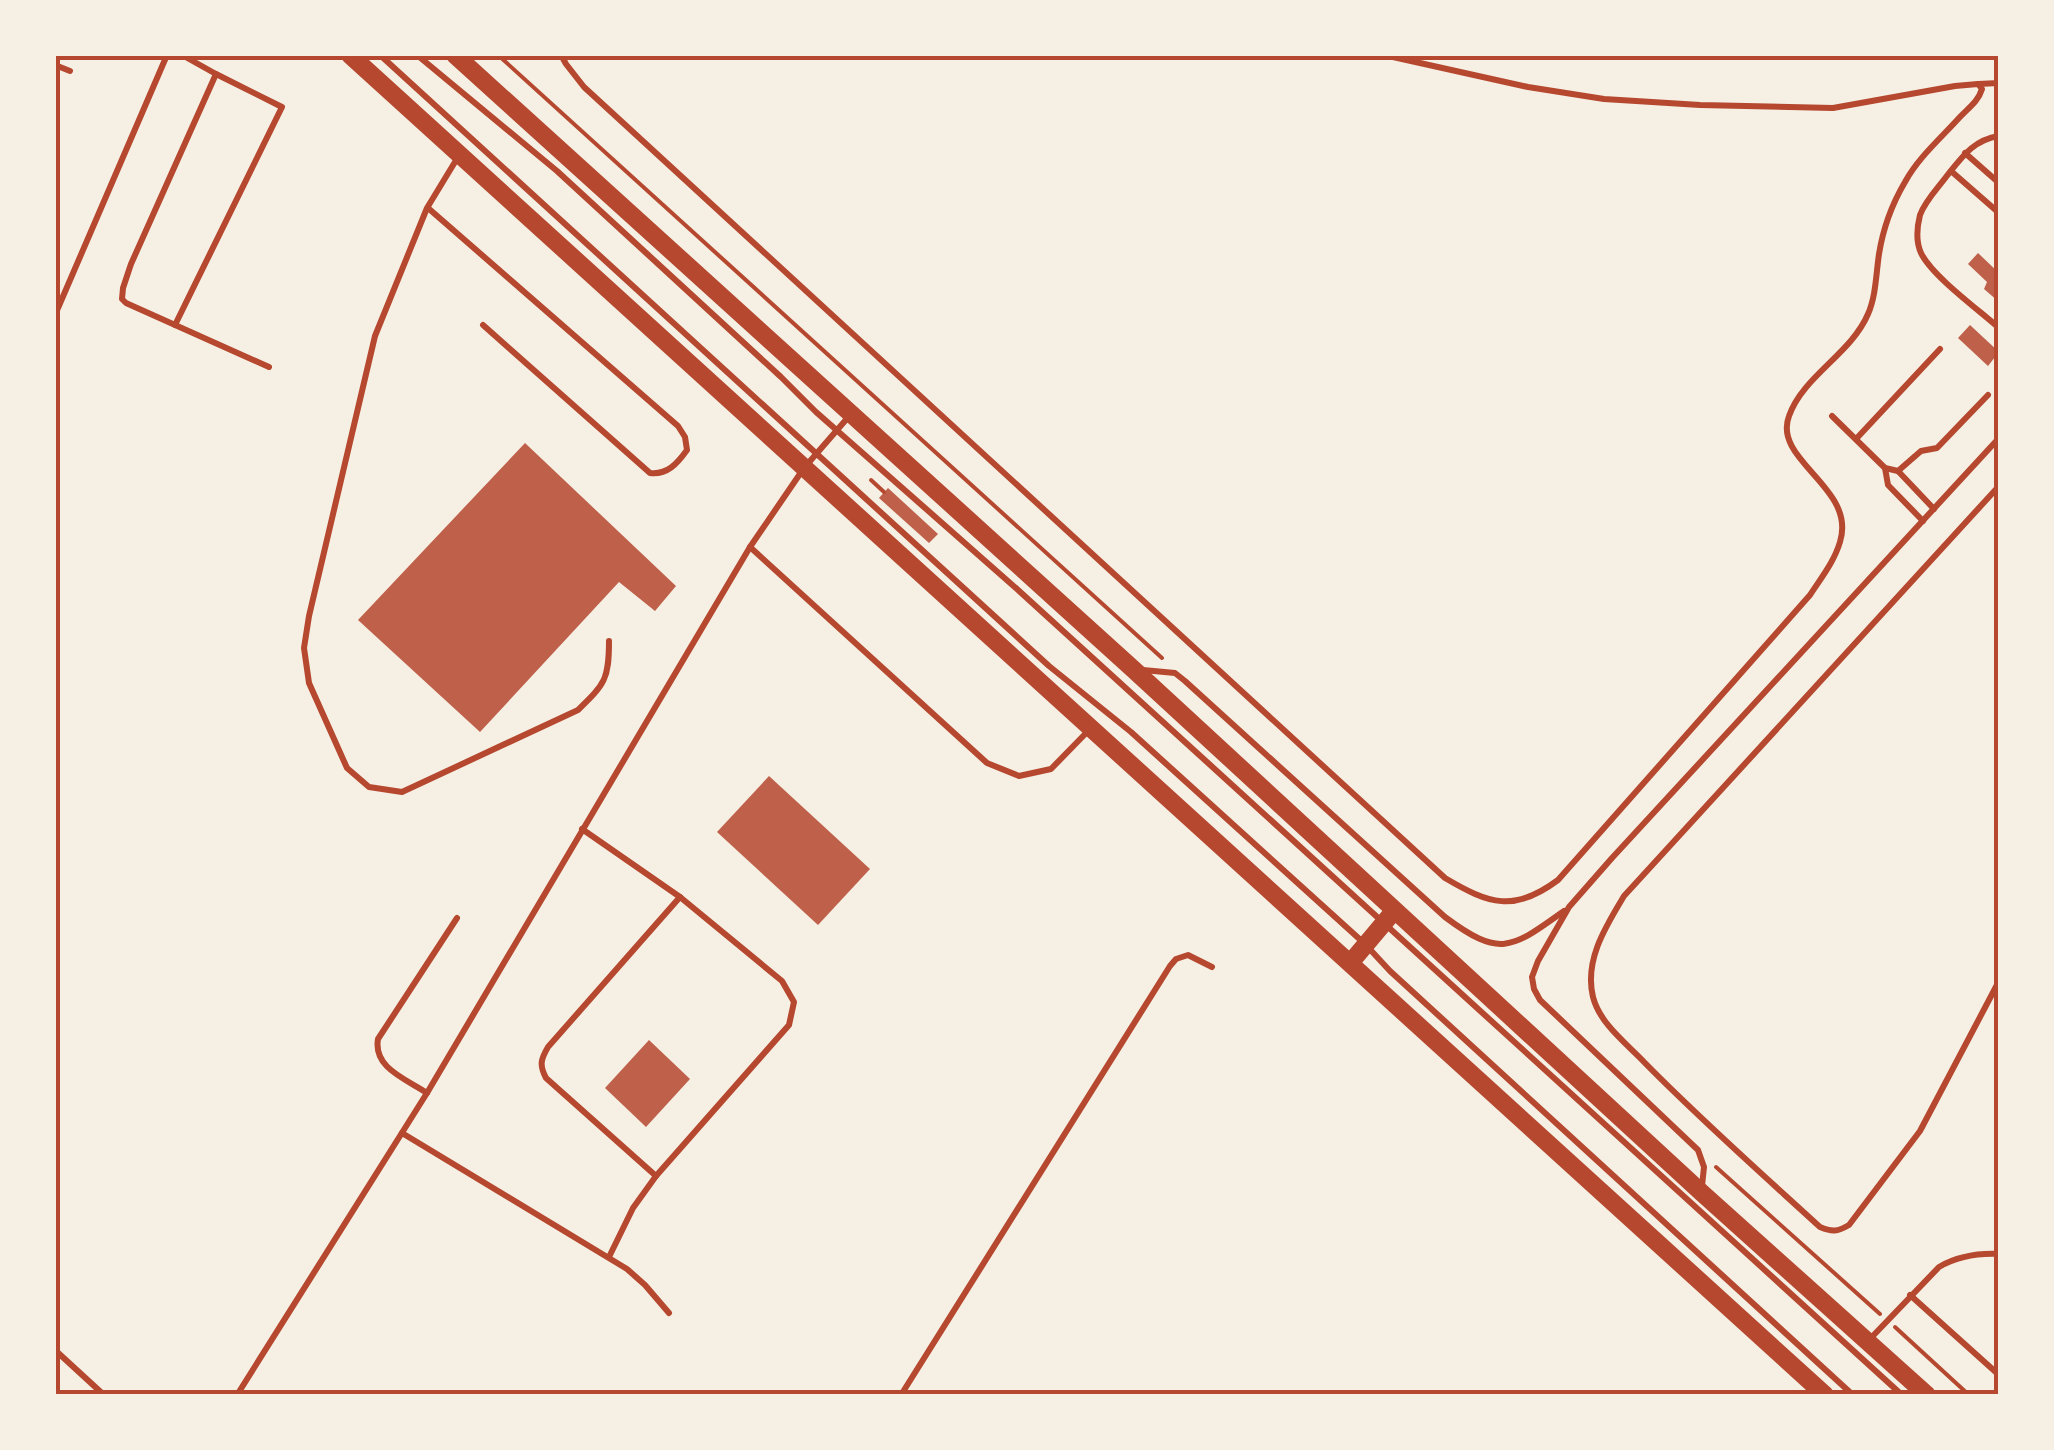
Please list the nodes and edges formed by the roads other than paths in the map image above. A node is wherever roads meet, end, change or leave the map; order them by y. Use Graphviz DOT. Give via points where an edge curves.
graph roads {
  1 [pos="166,55"];
  2 [pos="182,55"];
  3 [pos="350,55"];
  4 [pos="380,55"];
  5 [pos="417,55"];
  6 [pos="455,55"];
  7 [pos="561,55"];
  8 [pos="1384,55"];
  9 [pos="55,64"];
  10 [pos="70,72"];
  11 [pos="216,74"];
  12 [pos="1999,83"];
  13 [pos="1978,84"];
  14 [pos="1999,136"];
  15 [pos="1965,153"];
  16 [pos="459,156"];
  17 [pos="1951,171"];
  18 [pos="1999,182"];
  19 [pos="427,208"];
  20 [pos="1999,213"];
  21 [pos="55,315"];
  22 [pos="175,325"];
  23 [pos="482,325"];
  24 [pos="1999,328"];
  25 [pos="1940,349"];
  26 [pos="269,367"];
  27 [pos="1988,395"];
  28 [pos="851,414"];
  29 [pos="1832,416"];
  30 [pos="836,430"];
  31 [pos="1999,438"];
  32 [pos="1856,439"];
  33 [pos="810,460"];
  34 [pos="1885,468"];
  35 [pos="1898,471"];
  36 [pos="1999,486"];
  37 [pos="1934,509"];
  38 [pos="1923,521"];
  39 [pos="750,547"];
  40 [pos="609,642"];
  41 [pos="1134,669"];
  42 [pos="1092,727"];
  43 [pos="582,828"];
  44 [pos="680,896"];
  45 [pos="1569,907"];
  46 [pos="1389,917"];
  47 [pos="457,918"];
  48 [pos="1365,944"];
  49 [pos="1351,962"];
  50 [pos="1212,967"];
  51 [pos="1999,981"];
  52 [pos="427,1093"];
  53 [pos="402,1132"];
  54 [pos="656,1176"];
  55 [pos="1702,1192"];
  56 [pos="1999,1254"];
  57 [pos="609,1257"];
  58 [pos="1910,1296"];
  59 [pos="669,1312"];
  60 [pos="1868,1342"];
  61 [pos="55,1350"];
  62 [pos="1999,1375"];
  63 [pos="104,1395"];
  64 [pos="237,1395"];
  65 [pos="902,1395"];
  66 [pos="1825,1395"];
  67 [pos="1853,1395"];
  68 [pos="1902,1395"];
  69 [pos="1927,1395"];
  1 -- 21 [label="lane"];
  2 -- 11 [label="lane"];
  3 -- 16 [label="main road"];
  4 -- 33 [label="lane"];
  5 -- 30 [label="lane" via="556,171"];
  6 -- 28 [label="main road"];
  7 -- 13 [label="lane" via="584,87 1446,878 1499,902 1531,896 1558,880 1810,595 1833,560 1842,522 1824,483 1788,439 1786,420 1796,399 1868,317 1882,238 1904,183 1976,102"];
  8 -- 13 [label="lane" via="1528,87 1700,105 1833,108"];
  9 -- 10 [label="lane"];
  11 -- 22 [label="lane" via="121,294 126,303"];
  11 -- 22 [label="lane" via="282,107"];
  12 -- 13 [label="lane"];
  14 -- 15 [label="lane"];
  15 -- 17 [label="lane"];
  15 -- 18 [label="lane"];
  16 -- 19 [label="lane"];
  16 -- 33 [label="main road"];
  17 -- 20 [label="lane"];
  17 -- 24 [label="lane" via="1920,215 1920,250 1928,265"];
  19 -- 23 [label="lane" via="678,426 687,444 681,458 661,474 650,473"];
  19 -- 40 [label="lane" via="375,336 309,616 309,684 347,768 369,788 402,792 578,710 609,671"];
  22 -- 26 [label="lane"];
  25 -- 32 [label="lane"];
  27 -- 35 [label="lane" via="1937,448 1921,450"];
  28 -- 30 [label="lane"];
  28 -- 41 [label="main road"];
  29 -- 32 [label="lane"];
  30 -- 33 [label="lane"];
  30 -- 46 [label="lane"];
  31 -- 37 [label="lane"];
  32 -- 34 [label="lane"];
  33 -- 39 [label="lane"];
  33 -- 42 [label="main road"];
  33 -- 48 [label="lane" via="1131,732"];
  34 -- 35 [label="lane"];
  34 -- 38 [label="lane" via="1888,484"];
  35 -- 37 [label="lane"];
  36 -- 51 [label="lane" via="1624,896 1595,952 1590,978 1607,1025 1830,1232 1848,1225 1920,1131"];
  37 -- 38 [label="lane"];
  38 -- 45 [label="lane"];
  39 -- 42 [label="lane" via="987,763 1019,776 1052,769"];
  39 -- 43 [label="lane"];
  41 -- 45 [label="lane" via="1175,673 1472,937 1516,942"];
  41 -- 46 [label="main road"];
  42 -- 49 [label="main road"];
  43 -- 44 [label="lane"];
  43 -- 52 [label="lane"];
  44 -- 54 [label="lane" via="782,981 794,1002 789,1025"];
  44 -- 54 [label="lane" via="541,1059 546,1078"];
  45 -- 55 [label="lane" via="1538,961 1534,989 1698,1150"];
  46 -- 48 [label="main road"];
  46 -- 55 [label="main road"];
  46 -- 68 [label="lane"];
  47 -- 52 [label="lane" via="376,1050 389,1069"];
  48 -- 49 [label="main road"];
  48 -- 67 [label="lane"];
  49 -- 66 [label="main road"];
  50 -- 65 [label="lane" via="1188,955 1170,966"];
  52 -- 53 [label="lane"];
  53 -- 57 [label="lane"];
  53 -- 64 [label="lane"];
  54 -- 57 [label="lane"];
  55 -- 60 [label="main road"];
  56 -- 58 [label="lane" via="1953,1259"];
  57 -- 59 [label="lane"];
  58 -- 60 [label="lane"];
  58 -- 62 [label="lane"];
  60 -- 69 [label="main road"];
  61 -- 63 [label="lane"];
}
